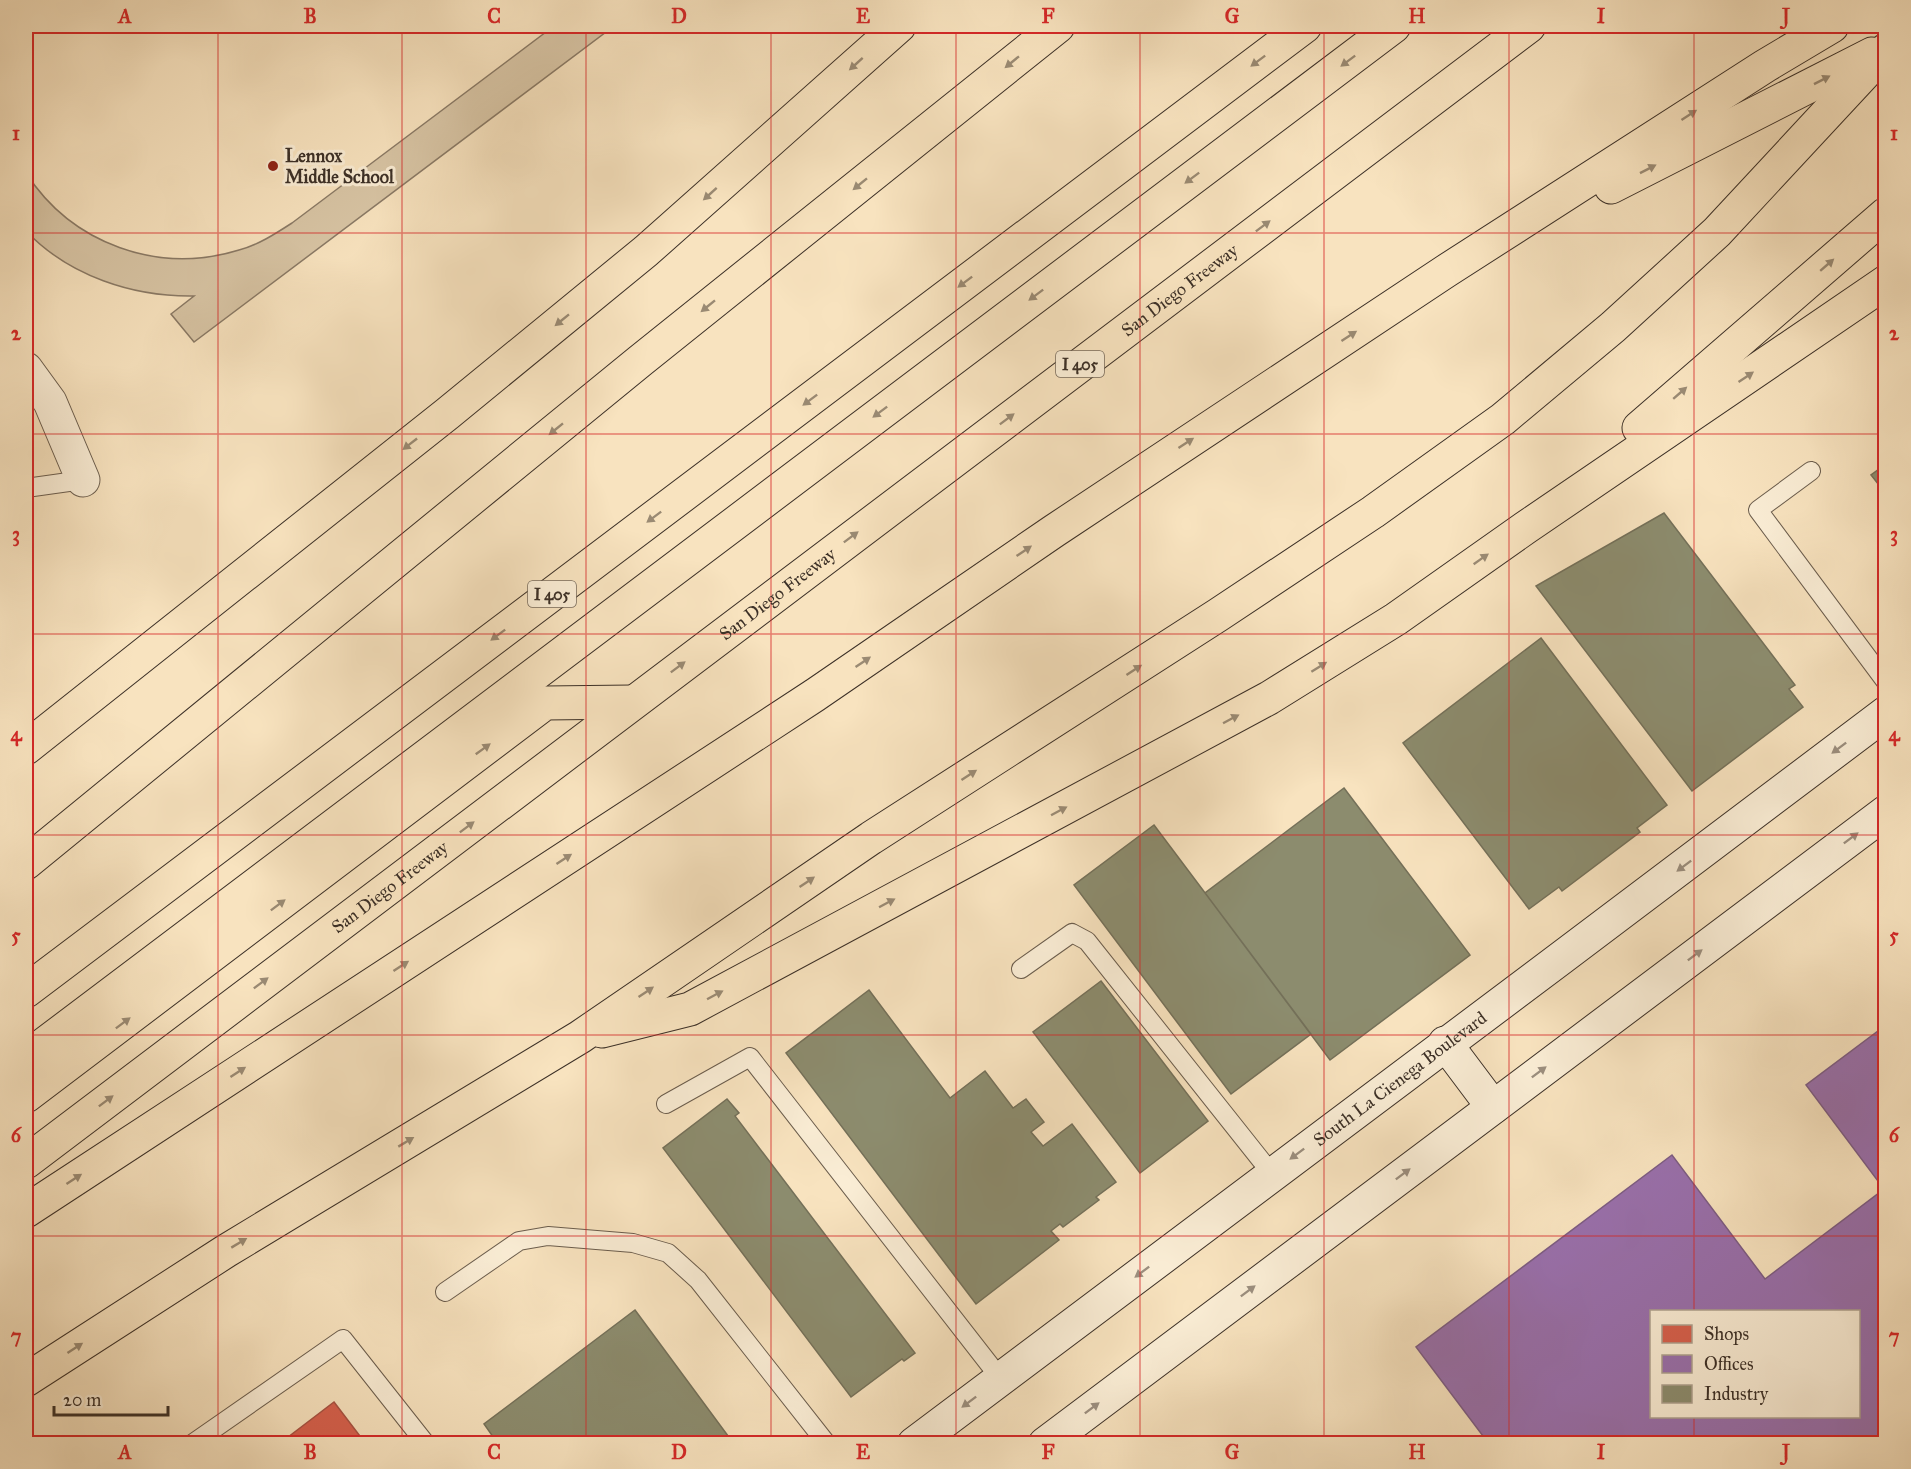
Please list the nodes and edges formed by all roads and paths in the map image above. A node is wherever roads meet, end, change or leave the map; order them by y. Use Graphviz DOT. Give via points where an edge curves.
graph roads {
  1 [pos="899,26"];
  2 [pos="1058,26"];
  3 [pos="1305,26"];
  4 [pos="1394,26"];
  5 [pos="1529,26"];
  6 [pos="1832,26"];
  7 [pos="1886,49"];
  8 [pos="1886,214"];
  9 [pos="1446,271"];
  10 [pos="1886,282"];
  11 [pos="26,369"];
  12 [pos="1811,471"];
  13 [pos="83,480"];
  14 [pos="26,488"];
  15 [pos="1525,528"];
  16 [pos="1886,682"];
  17 [pos="632,702"];
  18 [pos="1886,713"];
  19 [pos="26,748"];
  20 [pos="1886,812"];
  21 [pos="26,863"];
  22 [pos="1021,969"];
  23 [pos="26,991"];
  24 [pos="580,1037"];
  25 [pos="1445,1043"];
  26 [pos="26,1058"];
  27 [pos="26,1096"];
  28 [pos="666,1104"];
  29 [pos="1493,1107"];
  30 [pos="26,1162"];
  31 [pos="1272,1174"];
  32 [pos="26,1211"];
  33 [pos="445,1292"];
  34 [pos="1000,1378"];
  35 [pos="26,1380"];
  36 [pos="192,1443"];
  37 [pos="426,1443"];
  38 [pos="827,1443"];
  39 [pos="914,1443"];
  40 [pos="1045,1443"];
  1 -- 19 [label="highway, one-way" via="628,266"];
  2 -- 21 [label="highway, one-way" via="640,361"];
  3 -- 23 [label="highway, I 405, one-way"];
  4 -- 26 [label="highway, one-way"];
  17 -- 5 [label="highway, San Diego Freeway / I 405, one-way"];
  9 -- 6 [label="highway, one-way"];
  9 -- 7 [label="highway, one-way"];
  24 -- 7 [label="highway, one-way" via="871,838 1364,519 1503,419 1613,327 1717,232"];
  15 -- 8 [label="highway, one-way"];
  32 -- 9 [label="highway, one-way" via="815,695"];
  15 -- 10 [label="highway, one-way"];
  11 -- 13 [label="main road" via="50,402"];
  12 -- 16 [label="lane" via="1758,510"];
  13 -- 14 [label="lane"];
  24 -- 15 [label="highway, one-way" via="690,1009 1259,704 1396,619"];
  27 -- 17 [label="highway, one-way" via="545,703"];
  30 -- 17 [label="highway, San Diego Freeway / I 405, one-way"];
  18 -- 25 [label="main road, South La Cienega Boulevard, one-way"];
  29 -- 20 [label="main road, one-way"];
  22 -- 31 [label="lane" via="1072,933 1087,941"];
  35 -- 24 [label="highway, one-way" via="226,1251"];
  25 -- 29 [label="main road"];
  25 -- 31 [label="main road, South La Cienega Boulevard, one-way"];
  28 -- 34 [label="lane" via="750,1057"];
  40 -- 29 [label="main road, one-way"];
  31 -- 34 [label="main road, South La Cienega Boulevard, one-way"];
  33 -- 38 [label="lane" via="519,1241 548,1236 633,1243 668,1253 698,1280"];
  34 -- 39 [label="main road, South La Cienega Boulevard, one-way"];
  36 -- 37 [label="lane" via="343,1339"];
}
